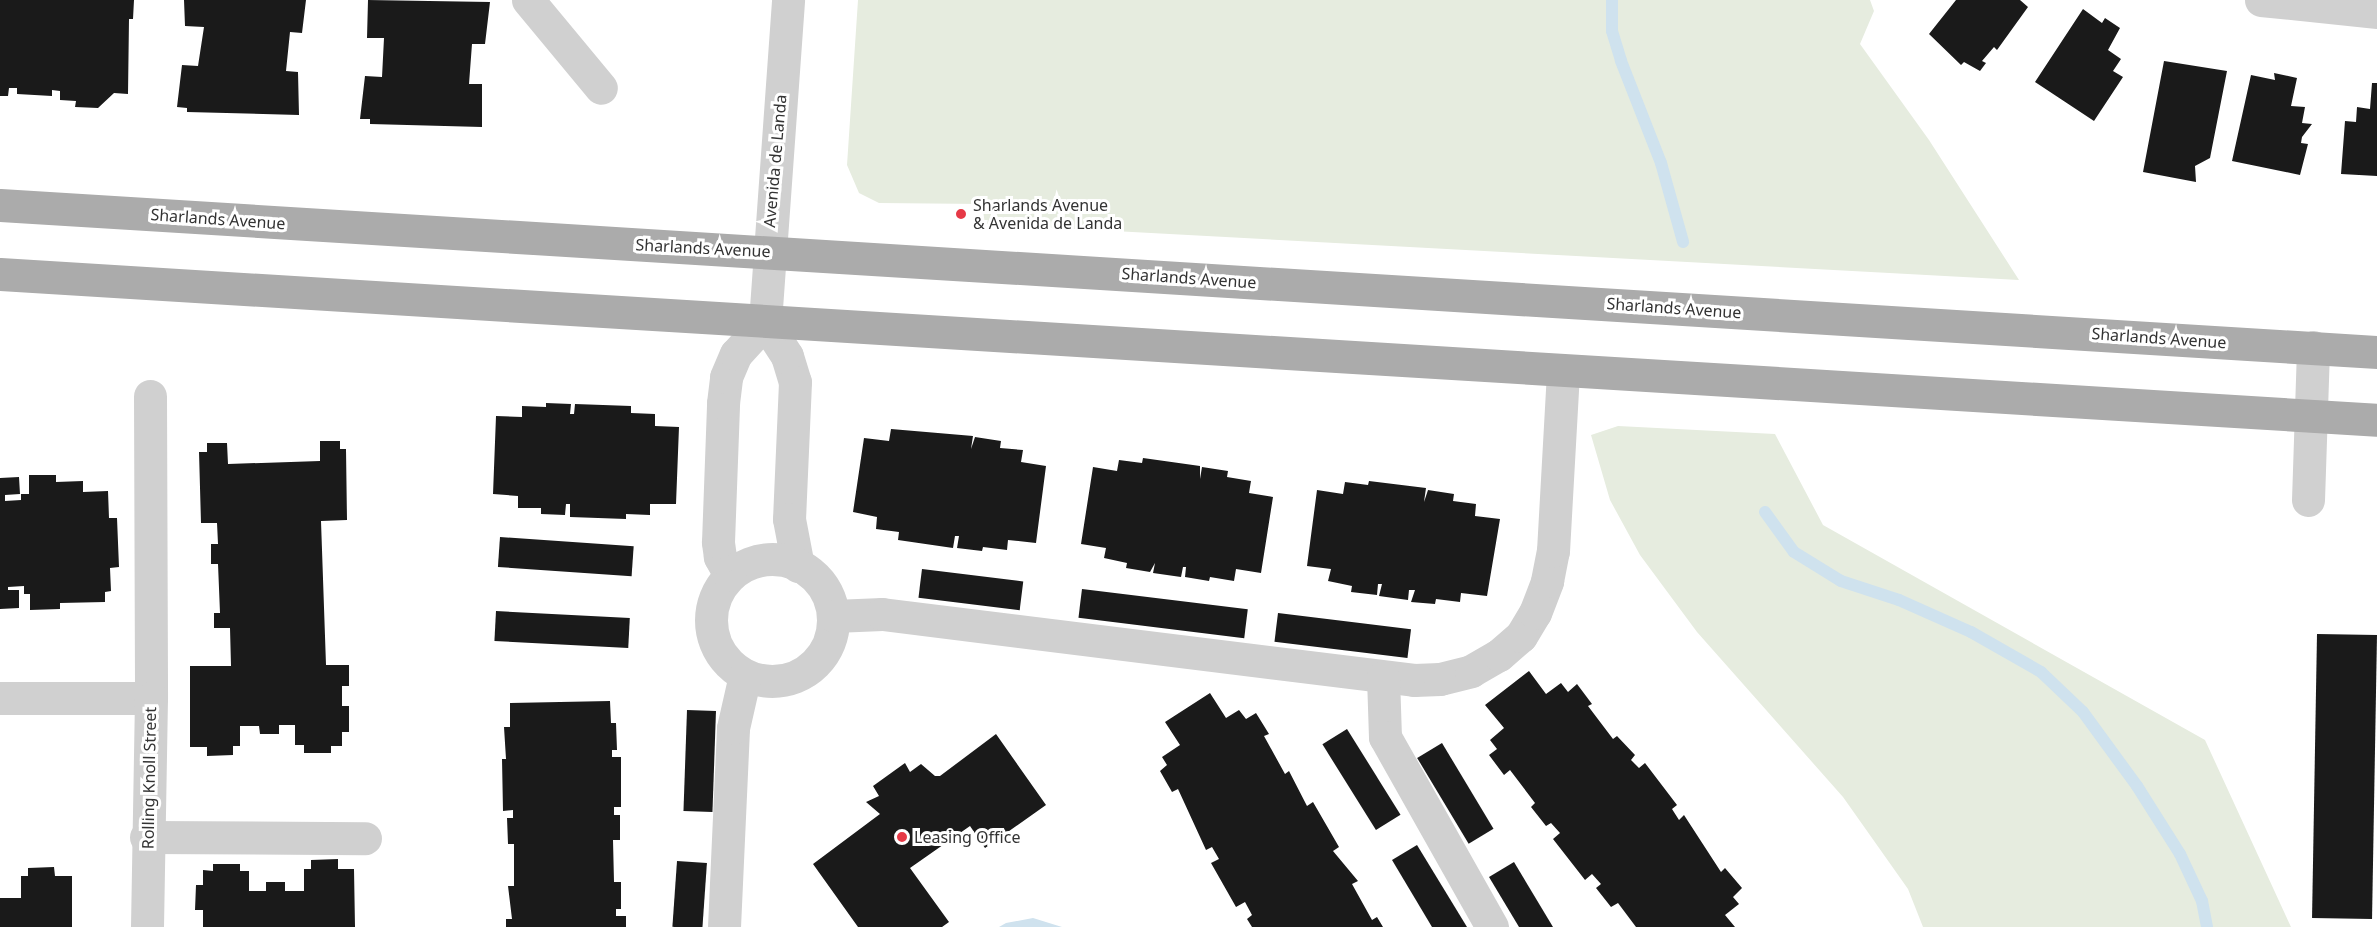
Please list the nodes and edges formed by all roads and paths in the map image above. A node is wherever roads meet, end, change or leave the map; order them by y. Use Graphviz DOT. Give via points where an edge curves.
graph roads {
  1 [pos="528,0"];
  2 [pos="788,0"];
  3 [pos="2261,0"];
  4 [pos="2377,12"];
  5 [pos="601,88"];
  6 [pos="0,205"];
  7 [pos="768,252"];
  8 [pos="0,274"];
  9 [pos="765,322"];
  10 [pos="2313,347"];
  11 [pos="2377,352"];
  12 [pos="1563,371"];
  13 [pos="150,396"];
  14 [pos="2310,416"];
  15 [pos="2377,420"];
  16 [pos="2307,500"];
  17 [pos="798,566"];
  18 [pos="730,575"];
  19 [pos="834,616"];
  20 [pos="745,675"];
  21 [pos="1383,677"];
  22 [pos="0,698"];
  23 [pos="151,698"];
  24 [pos="147,837"];
  25 [pos="366,838"];
  26 [pos="147,927"];
  27 [pos="724,927"];
  28 [pos="1492,927"];
  1 -- 5 [label="street"];
  2 -- 7 [label="street, Avenida de Landa"];
  3 -- 4 [label="street"];
  6 -- 7 [label="main road, Sharlands Avenue"];
  7 -- 9 [label="street, Avenida de Landa"];
  7 -- 10 [label="main road, Sharlands Avenue"];
  8 -- 9 [label="main road"];
  9 -- 12 [label="main road"];
  9 -- 17 [label="street" via="787,356 795,382 789,519"];
  9 -- 18 [label="street" via="736,354 726,376 718,542 720,557"];
  10 -- 11 [label="main road, Sharlands Avenue"];
  10 -- 14 [label="street"];
  12 -- 14 [label="main road"];
  12 -- 21 [label="street" via="1553,551 1535,613 1521,636 1471,671 1440,679"];
  13 -- 23 [label="street"];
  14 -- 15 [label="main road"];
  14 -- 16 [label="street"];
  17 -- 18 [label="street" via="782,559 754,561"];
  17 -- 19 [label="street" via="807,569 826,590"];
  18 -- 20 [label="street" via="714,597 710,624 718,650"];
  19 -- 20 [label="street" via="829,644 813,666 789,680 762,682"];
  19 -- 21 [label="street" via="882,614"];
  20 -- 27 [label="street" via="733,728"];
  21 -- 28 [label="street" via="1385,737"];
  22 -- 23 [label="street, Rolling Knoll Street"];
  23 -- 24 [label="street, Rolling Knoll Street"];
  24 -- 25 [label="street"];
  24 -- 26 [label="street, Rolling Knoll Street"];
}
